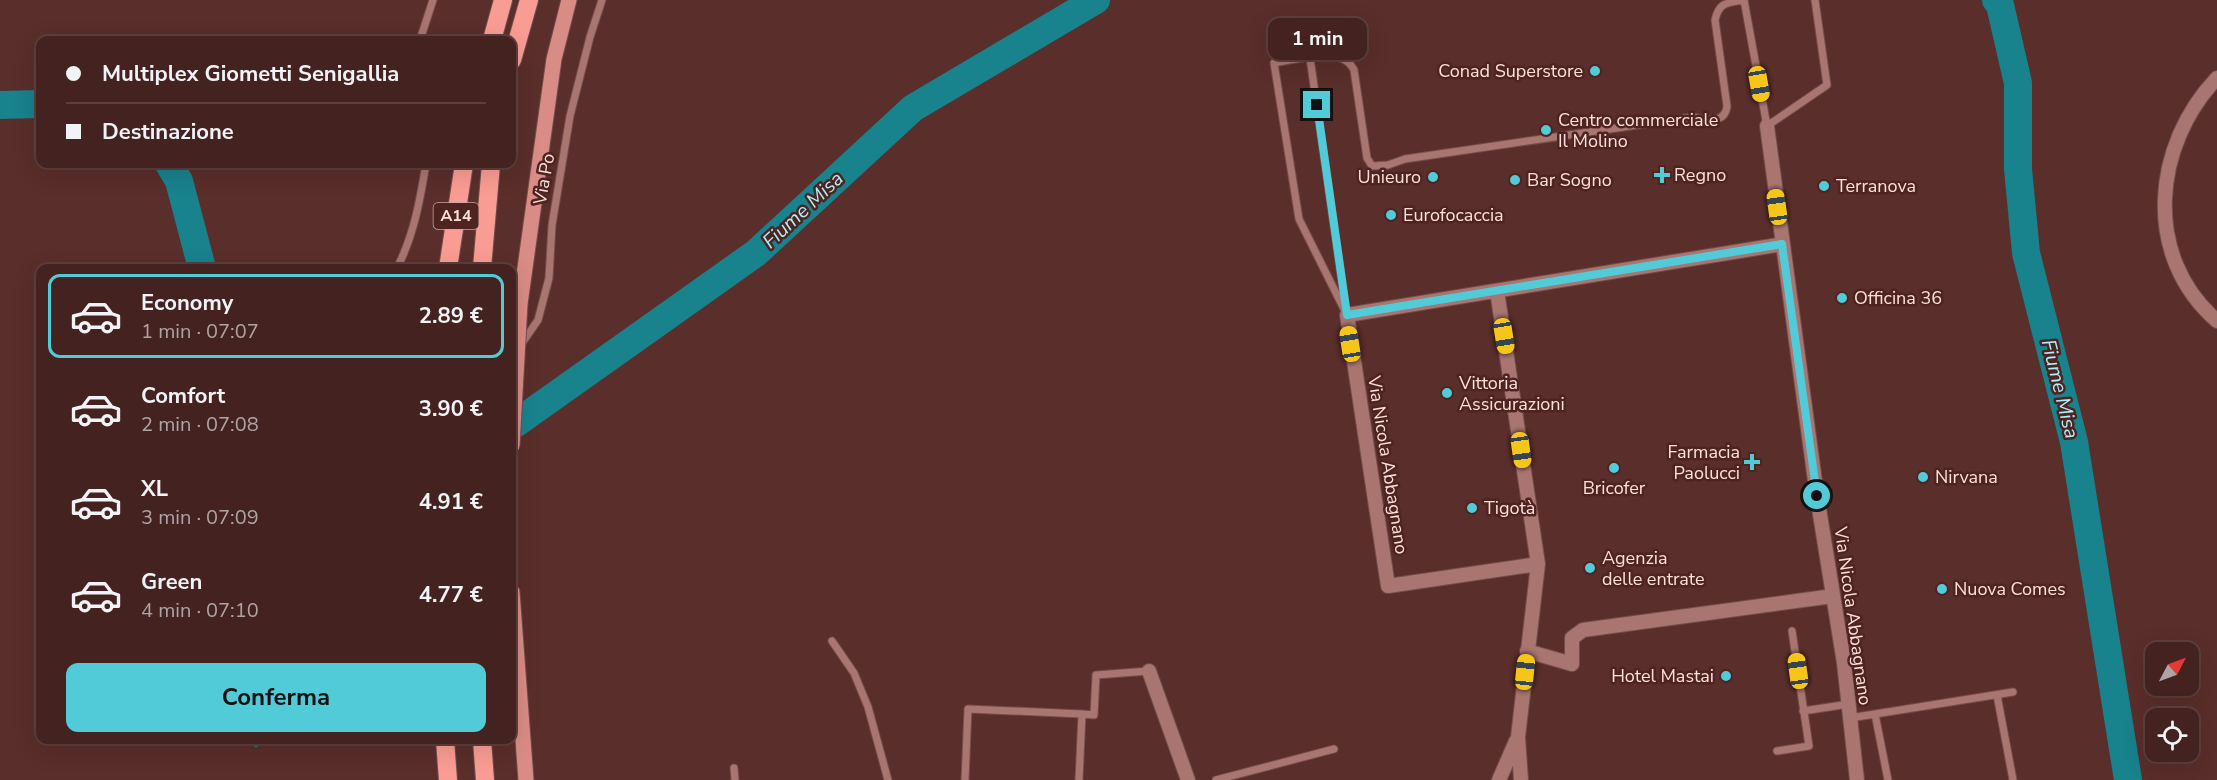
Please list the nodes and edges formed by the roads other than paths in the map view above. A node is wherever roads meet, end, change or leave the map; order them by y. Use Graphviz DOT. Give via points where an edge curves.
graph roads {
  1 [pos="433,0"];
  2 [pos="503,0"];
  3 [pos="529,0"];
  4 [pos="569,0"];
  5 [pos="602,0"];
  6 [pos="1744,0"];
  7 [pos="1815,0"];
  8 [pos="421,36"];
  9 [pos="493,36"];
  10 [pos="516,46"];
  11 [pos="1310,58"];
  12 [pos="2217,78"];
  13 [pos="1767,126"];
  14 [pos="425,168"];
  15 [pos="463,168"];
  16 [pos="491,168"];
  17 [pos="1782,244"];
  18 [pos="398,264"];
  19 [pos="449,264"];
  20 [pos="482,264"];
  21 [pos="1497,291"];
  22 [pos="1347,315"];
  23 [pos="2217,321"];
  24 [pos="516,351"];
  25 [pos="516,375"];
  26 [pos="1538,564"];
  27 [pos="1833,596"];
  28 [pos="1792,631"];
  29 [pos="832,641"];
  30 [pos="516,646"];
  31 [pos="1527,651"];
  32 [pos="1149,671"];
  33 [pos="2013,692"];
  34 [pos="1997,695"];
  35 [pos="1803,711"];
  36 [pos="1849,711"];
  37 [pos="1082,714"];
  38 [pos="1875,714"];
  39 [pos="1518,737"];
  40 [pos="445,744"];
  41 [pos="482,744"];
  42 [pos="1334,749"];
  43 [pos="1777,751"];
  44 [pos="734,768"];
  45 [pos="448,780"];
  46 [pos="485,780"];
  47 [pos="526,780"];
  48 [pos="735,780"];
  49 [pos="888,780"];
  50 [pos="965,780"];
  51 [pos="1079,780"];
  52 [pos="1188,780"];
  53 [pos="1216,780"];
  54 [pos="1499,780"];
  55 [pos="1521,780"];
  56 [pos="1857,780"];
  57 [pos="1888,780"];
  58 [pos="2013,780"];
  1 -- 8 [label="lane"];
  2 -- 9 [label="highway"];
  3 -- 10 [label="highway"];
  4 -- 25 [label="main road, bridge" via="554,59 520,304"];
  5 -- 24 [label="lane, Via Po" via="570,116 552,225 549,278 538,320"];
  6 -- 11 [label="lane" via="1725,3 1717,10 1715,20 1727,106 1722,118 1692,117 1405,159 1388,165 1372,166 1367,158 1351,64 1341,57"];
  6 -- 13 [label="lane"];
  7 -- 13 [label="lane" via="1827,85"];
  11 -- 22 [label="lane"];
  11 -- 22 [label="lane" via="1274,63 1299,219"];
  12 -- 23 [label="street" via="2204,92 2175,143 2164,192 2173,256 2196,299"];
  13 -- 17 [label="street, Via Nicola Abbagnano"];
  14 -- 18 [label="lane" via="417,216 408,248"];
  15 -- 19 [label="highway, A14"];
  16 -- 20 [label="highway, A14"];
  17 -- 21 [label="street"];
  17 -- 27 [label="street, Via Nicola Abbagnano"];
  21 -- 22 [label="street"];
  21 -- 26 [label="street"];
  22 -- 26 [label="street, Via Nicola Abbagnano" via="1388,586"];
  26 -- 31 [label="street"];
  27 -- 31 [label="street" via="1583,630 1572,638 1572,664"];
  27 -- 36 [label="street, Via Nicola Abbagnano"];
  28 -- 35 [label="lane"];
  29 -- 49 [label="lane" via="854,673 868,707"];
  30 -- 47 [label="main road"];
  31 -- 39 [label="street"];
  32 -- 37 [label="lane" via="1096,675 1094,715"];
  32 -- 52 [label="street"];
  33 -- 34 [label="lane"];
  34 -- 38 [label="lane"];
  34 -- 58 [label="lane"];
  35 -- 36 [label="lane"];
  35 -- 43 [label="lane" via="1809,746"];
  36 -- 38 [label="lane"];
  36 -- 56 [label="street, Via Nicola Abbagnano"];
  37 -- 50 [label="lane" via="968,709"];
  37 -- 51 [label="lane"];
  38 -- 57 [label="lane"];
  39 -- 54 [label="street"];
  39 -- 55 [label="street"];
  40 -- 45 [label="highway"];
  41 -- 46 [label="highway"];
  42 -- 53 [label="lane"];
  44 -- 48 [label="lane"];
}
